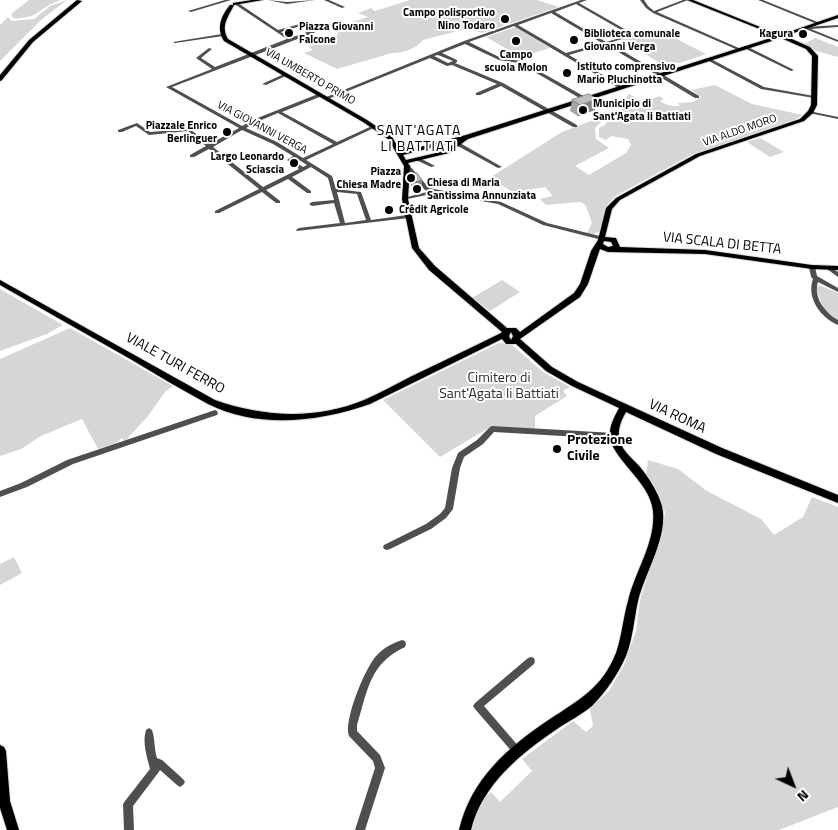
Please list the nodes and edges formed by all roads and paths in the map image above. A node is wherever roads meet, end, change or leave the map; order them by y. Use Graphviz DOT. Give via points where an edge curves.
graph roads {
  1 [pos="73,0"];
  2 [pos="79,0"];
  3 [pos="261,0"];
  4 [pos="270,0"];
  5 [pos="313,0"];
  6 [pos="326,0"];
  7 [pos="585,0"];
  8 [pos="642,0"];
  9 [pos="687,0"];
  10 [pos="760,0"];
  11 [pos="232,3"];
  12 [pos="576,3"];
  13 [pos="191,4"];
  14 [pos="203,6"];
  15 [pos="343,7"];
  16 [pos="190,10"];
  17 [pos="551,11"];
  18 [pos="654,12"];
  19 [pos="838,16"];
  20 [pos="340,22"];
  21 [pos="818,23"];
  22 [pos="514,24"];
  23 [pos="838,26"];
  24 [pos="830,27"];
  25 [pos="805,28"];
  26 [pos="318,29"];
  27 [pos="838,30"];
  28 [pos="277,31"];
  29 [pos="222,35"];
  30 [pos="780,36"];
  31 [pos="289,39"];
  32 [pos="837,39"];
  33 [pos="175,42"];
  34 [pos="465,42"];
  35 [pos="605,43"];
  36 [pos="742,48"];
  37 [pos="210,49"];
  38 [pos="438,53"];
  39 [pos="251,54"];
  40 [pos="566,54"];
  41 [pos="430,56"];
  42 [pos="708,59"];
  43 [pos="453,64"];
  44 [pos="0,68"];
  45 [pos="214,68"];
  46 [pos="792,70"];
  47 [pos="660,74"];
  48 [pos="286,75"];
  49 [pos="0,79"];
  50 [pos="264,84"];
  51 [pos="501,84"];
  52 [pos="621,87"];
  53 [pos="478,94"];
  54 [pos="323,96"];
  55 [pos="697,96"];
  56 [pos="814,97"];
  57 [pos="586,99"];
  58 [pos="549,110"];
  59 [pos="279,112"];
  60 [pos="811,112"];
  61 [pos="838,118"];
  62 [pos="575,126"];
  63 [pos="374,127"];
  64 [pos="242,128"];
  65 [pos="120,131"];
  66 [pos="466,137"];
  67 [pos="457,142"];
  68 [pos="336,144"];
  69 [pos="209,146"];
  70 [pos="400,154"];
  71 [pos="192,156"];
  72 [pos="297,156"];
  73 [pos="418,159"];
  74 [pos="303,160"];
  75 [pos="406,164"];
  76 [pos="311,165"];
  77 [pos="433,166"];
  78 [pos="500,167"];
  79 [pos="303,169"];
  80 [pos="289,177"];
  81 [pos="264,189"];
  82 [pos="334,190"];
  83 [pos="405,190"];
  84 [pos="429,190"];
  85 [pos="309,192"];
  86 [pos="404,199"];
  87 [pos="336,200"];
  88 [pos="278,202"];
  89 [pos="312,204"];
  90 [pos="217,212"];
  91 [pos="407,217"];
  92 [pos="369,221"];
  93 [pos="343,225"];
  94 [pos="299,230"];
  95 [pos="607,240"];
  96 [pos="594,256"];
  97 [pos="812,267"];
  98 [pos="829,268"];
  99 [pos="838,268"];
  100 [pos="838,274"];
  101 [pos="816,279"];
  102 [pos="0,282"];
  103 [pos="838,283"];
  104 [pos="825,284"];
  105 [pos="838,290"];
  106 [pos="547,315"];
  107 [pos="838,323"];
  108 [pos="511,336"];
  109 [pos="486,344"];
  110 [pos="624,408"];
  111 [pos="215,413"];
  112 [pos="614,436"];
  113 [pos="0,494"];
  114 [pos="838,498"];
  115 [pos="387,547"];
  116 [pos="402,644"];
  117 [pos="531,661"];
  118 [pos="149,733"];
  119 [pos="0,751"];
  120 [pos="517,751"];
  121 [pos="154,762"];
  122 [pos="180,782"];
  123 [pos="13,830"];
  124 [pos="130,830"];
  125 [pos="360,830"];
  126 [pos="465,830"];
  1 -- 44 [label="highway" via="30,36"];
  2 -- 49 [label="highway" via="36,36"];
  3 -- 11 [label="main road"];
  4 -- 5 [label="street" via="284,3"];
  6 -- 15 [label="street"];
  7 -- 12 [label="street"];
  8 -- 18 [label="street"];
  9 -- 18 [label="street"];
  9 -- 30 [label="main road"];
  10 -- 21 [label="street"];
  11 -- 14 [label="street"];
  11 -- 28 [label="street"];
  11 -- 29 [label="main road" via="223,20"];
  12 -- 17 [label="street"];
  12 -- 35 [label="street" via="632,34"];
  13 -- 14 [label="street"];
  14 -- 16 [label="street"];
  17 -- 22 [label="street"];
  17 -- 35 [label="street"];
  18 -- 36 [label="street"];
  19 -- 21 [label="main road"];
  20 -- 26 [label="street"];
  21 -- 25 [label="main road"];
  22 -- 34 [label="street"];
  22 -- 40 [label="street"];
  23 -- 24 [label="street"];
  24 -- 25 [label="street"];
  24 -- 27 [label="street"];
  25 -- 30 [label="main road"];
  25 -- 32 [label="street"];
  26 -- 28 [label="street" via="307,23"];
  26 -- 31 [label="street"];
  28 -- 31 [label="street"];
  29 -- 33 [label="street"];
  29 -- 39 [label="main road, VIA UMBERTO PRIMO"];
  30 -- 36 [label="main road"];
  30 -- 56 [label="main road" via="814,54"];
  31 -- 39 [label="street"];
  34 -- 38 [label="street"];
  34 -- 57 [label="street" via="500,59 520,62"];
  35 -- 40 [label="street"];
  35 -- 47 [label="street"];
  36 -- 42 [label="main road"];
  36 -- 46 [label="street"];
  37 -- 45 [label="street" via="198,58"];
  38 -- 41 [label="street"];
  38 -- 43 [label="street" via="456,61"];
  39 -- 45 [label="street"];
  39 -- 48 [label="main road, VIA UMBERTO PRIMO"];
  40 -- 52 [label="street"];
  41 -- 43 [label="street" via="448,65"];
  41 -- 54 [label="street"];
  42 -- 47 [label="main road"];
  42 -- 56 [label="street" via="763,88"];
  43 -- 51 [label="street"];
  45 -- 64 [label="street, VIA GIOVANNI VERGA" via="168,87"];
  47 -- 52 [label="main road"];
  47 -- 55 [label="street"];
  48 -- 50 [label="street"];
  48 -- 54 [label="main road, VIA UMBERTO PRIMO"];
  51 -- 53 [label="street"];
  51 -- 58 [label="street"];
  52 -- 57 [label="main road"];
  54 -- 59 [label="street"];
  54 -- 63 [label="main road, VIA UMBERTO PRIMO"];
  56 -- 60 [label="main road"];
  57 -- 58 [label="main road"];
  58 -- 62 [label="street"];
  58 -- 66 [label="main road"];
  59 -- 64 [label="street"];
  59 -- 68 [label="street"];
  60 -- 61 [label="street"];
  60 -- 95 [label="main road, VIA ALDO MORO" via="795,122 698,156 618,198 609,208"];
  63 -- 68 [label="street"];
  63 -- 70 [label="main road, VIA UMBERTO PRIMO" via="390,138"];
  64 -- 69 [label="street"];
  64 -- 72 [label="street, VIA GIOVANNI VERGA"];
  65 -- 69 [label="street" via="137,124 149,134 189,130"];
  66 -- 67 [label="main road"];
  67 -- 70 [label="main road"];
  67 -- 73 [label="main road" via="447,152"];
  67 -- 78 [label="street"];
  68 -- 74 [label="street"];
  69 -- 71 [label="street"];
  69 -- 81 [label="street"];
  70 -- 75 [label="main road, VIA UMBERTO PRIMO"];
  72 -- 74 [label="street, VIA GIOVANNI VERGA"];
  72 -- 79 [label="street" via="289,160"];
  73 -- 75 [label="main road"];
  73 -- 77 [label="street"];
  74 -- 76 [label="street, VIA GIOVANNI VERGA"];
  75 -- 83 [label="main road"];
  75 -- 84 [label="street"];
  76 -- 79 [label="street"];
  76 -- 82 [label="street, VIA GIOVANNI VERGA" via="330,177"];
  79 -- 80 [label="street"];
  80 -- 81 [label="street"];
  80 -- 85 [label="street"];
  81 -- 88 [label="street"];
  81 -- 90 [label="street"];
  82 -- 87 [label="street, VIA GIOVANNI VERGA"];
  82 -- 92 [label="street" via="359,193"];
  83 -- 86 [label="main road, VIA ROMA"];
  84 -- 86 [label="street" via="428,194"];
  84 -- 95 [label="street" via="499,203 545,224"];
  86 -- 91 [label="main road, VIA ROMA"];
  87 -- 89 [label="street"];
  87 -- 93 [label="street, VIA GIOVANNI VERGA"];
  91 -- 92 [label="street"];
  91 -- 108 [label="main road, VIA ROMA" via="421,256"];
  92 -- 93 [label="street"];
  93 -- 94 [label="street"];
  95 -- 96 [label="main road"];
  95 -- 97 [label="main road, VIA SCALA DI BETTA" via="644,249 705,252"];
  96 -- 106 [label="main road" via="577,295"];
  97 -- 98 [label="main road, VIA SCALA DI BETTA"];
  97 -- 101 [label="street"];
  98 -- 99 [label="main road, VIA SCALA DI BETTA"];
  98 -- 100 [label="street"];
  101 -- 104 [label="street"];
  101 -- 107 [label="street" via="813,284 821,309"];
  102 -- 109 [label="main road, VIALE TURI FERRO" via="212,402 264,416 295,418 349,409"];
  103 -- 104 [label="street"];
  104 -- 105 [label="street"];
  106 -- 108 [label="main road"];
  108 -- 109 [label="main road"];
  108 -- 110 [label="main road, VIA ROMA" via="555,374"];
  110 -- 112 [label="main road"];
  110 -- 114 [label="main road, VIA ROMA" via="719,451"];
  111 -- 113 [label="street" via="70,462"];
  112 -- 115 [label="street" via="492,429 480,442 462,453 449,509 442,518"];
  112 -- 120 [label="main road" via="619,449 640,474 658,510 627,634 617,663 589,701"];
  116 -- 125 [label="street" via="394,646 374,662 352,725 352,733 377,758 380,768"];
  117 -- 120 [label="street" via="478,706"];
  118 -- 121 [label="street"];
  119 -- 123 [label="main road" via="4,801"];
  120 -- 126 [label="main road" via="474,801"];
  121 -- 122 [label="street"];
  121 -- 124 [label="street" via="152,776 128,804"];
}
